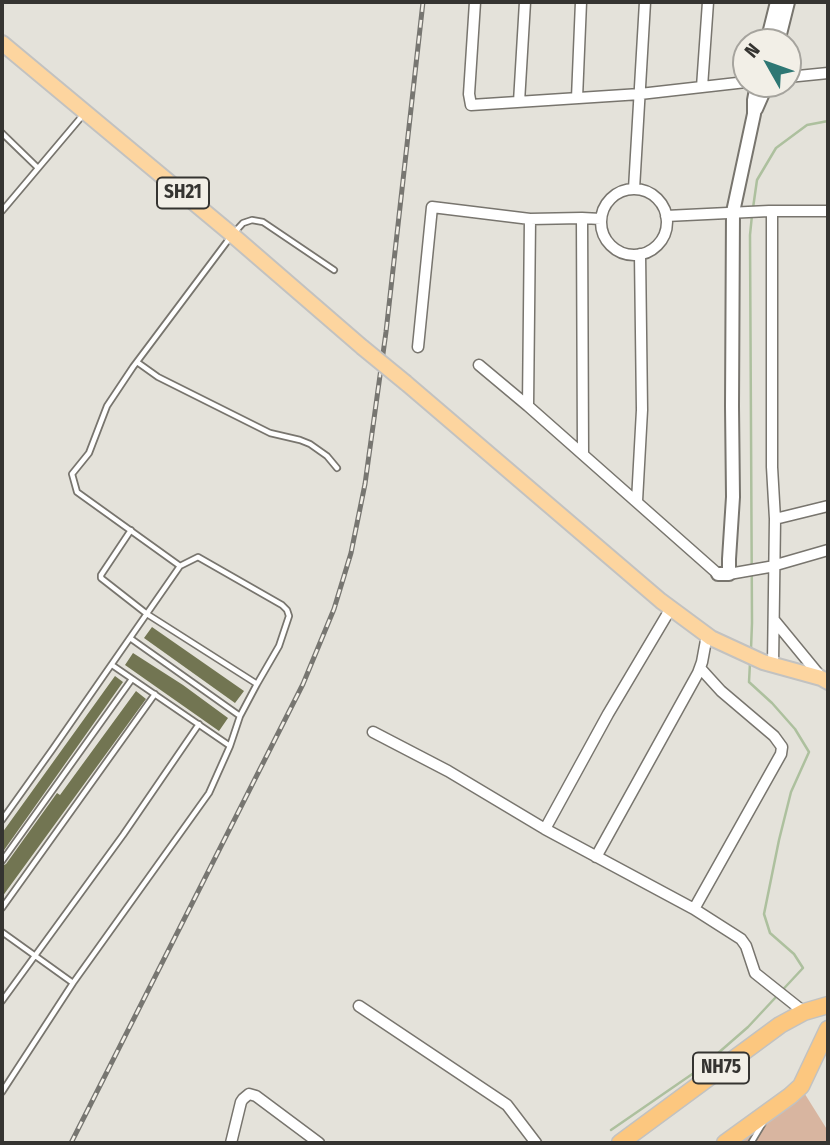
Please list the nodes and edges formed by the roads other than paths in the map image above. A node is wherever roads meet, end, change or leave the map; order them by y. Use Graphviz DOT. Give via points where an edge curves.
graph roads {
  1 [pos="475,2"];
  2 [pos="525,2"];
  3 [pos="581,2"];
  4 [pos="645,2"];
  5 [pos="708,2"];
  6 [pos="714,2"];
  7 [pos="777,2"];
  8 [pos="788,2"];
  9 [pos="770,28"];
  10 [pos="782,28"];
  11 [pos="705,35"];
  12 [pos="2,43"];
  13 [pos="828,73"];
  14 [pos="802,76"];
  15 [pos="732,84"];
  16 [pos="702,87"];
  17 [pos="640,94"];
  18 [pos="577,98"];
  19 [pos="756,98"];
  20 [pos="762,98"];
  21 [pos="519,102"];
  22 [pos="85,113"];
  23 [pos="754,114"];
  24 [pos="2,134"];
  25 [pos="38,167"];
  26 [pos="634,189"];
  27 [pos="2,211"];
  28 [pos="771,211"];
  29 [pos="737,212"];
  30 [pos="828,212"];
  31 [pos="666,216"];
  32 [pos="582,218"];
  33 [pos="530,219"];
  34 [pos="601,219"];
  35 [pos="232,235"];
  36 [pos="640,254"];
  37 [pos="334,270"];
  38 [pos="418,346"];
  39 [pos="137,362"];
  40 [pos="479,365"];
  41 [pos="528,406"];
  42 [pos="583,453"];
  43 [pos="337,468"];
  44 [pos="637,501"];
  45 [pos="828,506"];
  46 [pos="775,519"];
  47 [pos="131,530"];
  48 [pos="828,550"];
  49 [pos="180,566"];
  50 [pos="771,566"];
  51 [pos="724,574"];
  52 [pos="671,608"];
  53 [pos="147,614"];
  54 [pos="774,620"];
  55 [pos="709,636"];
  56 [pos="130,638"];
  57 [pos="768,663"];
  58 [pos="112,665"];
  59 [pos="701,669"];
  60 [pos="132,679"];
  61 [pos="825,680"];
  62 [pos="257,684"];
  63 [pos="155,694"];
  64 [pos="240,716"];
  65 [pos="199,724"];
  66 [pos="373,732"];
  67 [pos="230,746"];
  68 [pos="2,820"];
  69 [pos="545,829"];
  70 [pos="596,857"];
  71 [pos="2,861"];
  72 [pos="2,908"];
  73 [pos="694,909"];
  74 [pos="2,932"];
  75 [pos="34,955"];
  76 [pos="74,983"];
  77 [pos="2,1001"];
  78 [pos="828,1005"];
  79 [pos="359,1006"];
  80 [pos="804,1012"];
  81 [pos="828,1029"];
  82 [pos="2,1091"];
  83 [pos="773,1108"];
  84 [pos="231,1143"];
  85 [pos="319,1143"];
  86 [pos="536,1143"];
  87 [pos="620,1143"];
  88 [pos="725,1143"];
  89 [pos="751,1143"];
  1 -- 21 [label="street" via="471,105"];
  2 -- 21 [label="street"];
  3 -- 18 [label="street"];
  4 -- 17 [label="street"];
  5 -- 11 [label="street"];
  6 -- 11 [label="street"];
  7 -- 9 [label="street"];
  8 -- 10 [label="street"];
  11 -- 16 [label="street"];
  12 -- 22 [label="main road, SH21"];
  13 -- 14 [label="street"];
  15 -- 16 [label="street"];
  16 -- 17 [label="street"];
  17 -- 18 [label="street"];
  17 -- 26 [label="street"];
  18 -- 21 [label="street"];
  19 -- 23 [label="street"];
  20 -- 23 [label="street"];
  22 -- 25 [label="lane"];
  22 -- 35 [label="main road, SH21"];
  23 -- 29 [label="street"];
  24 -- 25 [label="lane"];
  25 -- 27 [label="lane"];
  26 -- 31 [label="street" via="652,194"];
  26 -- 34 [label="street" via="608,201"];
  28 -- 29 [label="street"];
  28 -- 30 [label="street"];
  28 -- 46 [label="street"];
  29 -- 31 [label="street"];
  29 -- 51 [label="street" via="733,496"];
  31 -- 36 [label="street" via="658,244"];
  32 -- 33 [label="street"];
  32 -- 34 [label="street"];
  32 -- 42 [label="street"];
  33 -- 38 [label="street" via="432,207"];
  33 -- 41 [label="street"];
  34 -- 36 [label="street" via="612,246"];
  35 -- 37 [label="lane" via="243,223 263,222"];
  35 -- 39 [label="lane"];
  35 -- 52 [label="main road, SH21, bridge"];
  36 -- 44 [label="street" via="642,410"];
  39 -- 43 [label="lane" via="270,433 310,444"];
  39 -- 47 [label="lane" via="107,406 89,453 72,474 77,492"];
  40 -- 41 [label="street"];
  41 -- 42 [label="street"];
  42 -- 44 [label="street"];
  44 -- 51 [label="street"];
  45 -- 46 [label="street"];
  46 -- 50 [label="street"];
  47 -- 49 [label="lane"];
  47 -- 53 [label="lane" via="101,577"];
  48 -- 50 [label="street"];
  49 -- 53 [label="lane"];
  49 -- 62 [label="lane" via="198,557 287,610 279,646"];
  50 -- 51 [label="street"];
  50 -- 54 [label="street"];
  52 -- 55 [label="main road, SH21"];
  52 -- 69 [label="street"];
  53 -- 56 [label="lane"];
  53 -- 62 [label="lane"];
  54 -- 57 [label="street"];
  54 -- 61 [label="street"];
  55 -- 57 [label="main road, SH21"];
  55 -- 59 [label="street"];
  56 -- 58 [label="lane"];
  56 -- 64 [label="lane"];
  57 -- 61 [label="main road, SH21"];
  58 -- 60 [label="lane"];
  58 -- 68 [label="lane"];
  59 -- 70 [label="street"];
  59 -- 73 [label="street" via="782,747"];
  60 -- 63 [label="lane"];
  60 -- 71 [label="lane"];
  62 -- 64 [label="lane"];
  63 -- 65 [label="lane"];
  63 -- 72 [label="lane"];
  64 -- 67 [label="lane"];
  65 -- 67 [label="lane"];
  65 -- 75 [label="lane"];
  66 -- 69 [label="street"];
  67 -- 76 [label="lane" via="209,793"];
  69 -- 70 [label="street"];
  70 -- 73 [label="street"];
  73 -- 80 [label="street" via="741,939 755,973"];
  74 -- 75 [label="lane"];
  75 -- 76 [label="lane"];
  75 -- 77 [label="lane"];
  76 -- 82 [label="lane"];
  78 -- 80 [label="highway, NH75"];
  79 -- 86 [label="street" via="507,1105"];
  80 -- 87 [label="highway, NH75"];
  81 -- 83 [label="highway" via="801,1086"];
  83 -- 88 [label="highway"];
  83 -- 89 [label="lane"];
  84 -- 85 [label="street" via="241,1102 249,1094"];
}
